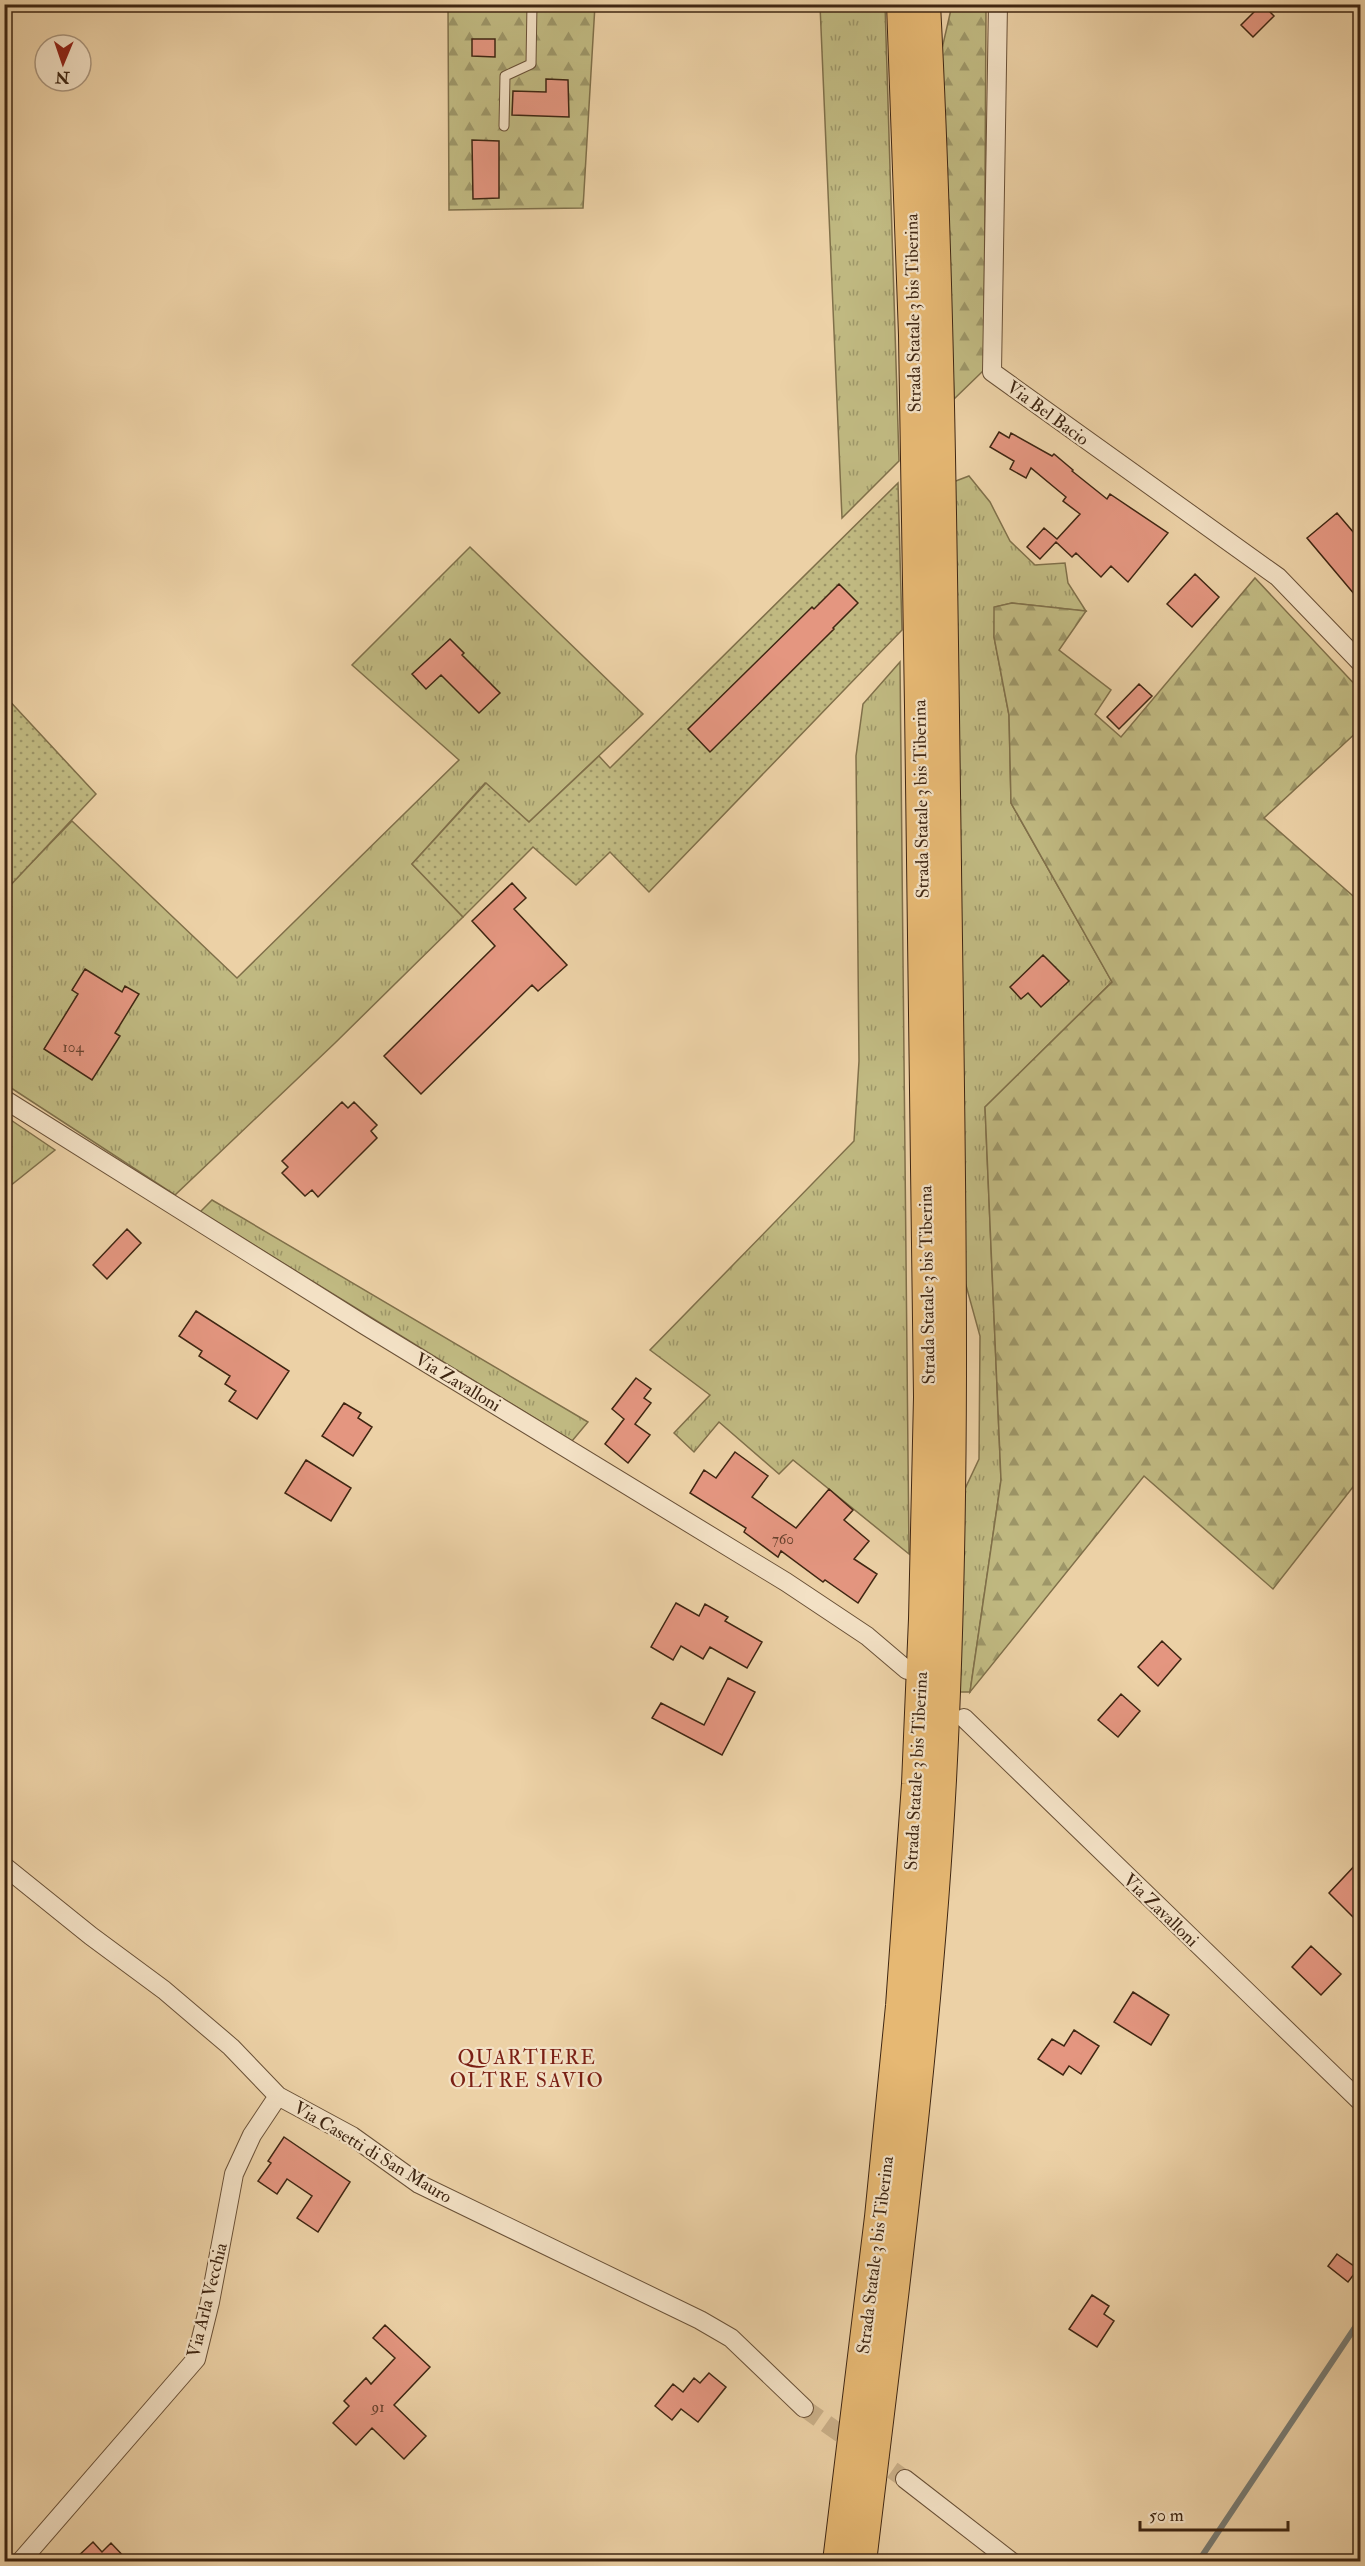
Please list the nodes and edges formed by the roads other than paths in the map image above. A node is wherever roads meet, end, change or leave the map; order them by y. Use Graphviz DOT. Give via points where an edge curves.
graph roads {
  1 [pos="532,4"];
  2 [pos="902,4"];
  3 [pos="925,4"];
  4 [pos="998,4"];
  5 [pos="504,126"];
  6 [pos="926,335"];
  7 [pos="1360,662"];
  8 [pos="932,705"];
  9 [pos="4,1099"];
  10 [pos="907,1670"];
  11 [pos="963,1718"];
  12 [pos="4,1866"];
  13 [pos="278,2096"];
  14 [pos="1360,2101"];
  15 [pos="804,2408"];
  16 [pos="905,2479"];
  17 [pos="22,2559"];
  18 [pos="838,2562"];
  19 [pos="861,2562"];
  20 [pos="1012,2562"];
  1 -- 5 [label="lane" via="531,64 505,76"];
  2 -- 6 [label="highway, Strada Statale 3 bis Tiberina"];
  3 -- 6 [label="highway, Strada Statale 3 bis Tiberina"];
  4 -- 7 [label="street, Via Bel Bacio" via="992,372 1278,576"];
  6 -- 8 [label="highway, Strada Statale 3 bis Tiberina"];
  8 -- 18 [label="highway, Strada Statale 3 bis Tiberina" via="929,1397 917,1784 880,2217"];
  8 -- 19 [label="highway, Strada Statale 3 bis Tiberina" via="950,1203 948,1635 923,2020"];
  9 -- 10 [label="street, Via Zavalloni" via="786,1582 867,1636"];
  11 -- 14 [label="street, Via Zavalloni"];
  12 -- 13 [label="street, Via Casetti di San Mauro" via="164,1990 231,2047"];
  13 -- 15 [label="street, Via Casetti di San Mauro" via="352,2136 419,2184 720,2332"];
  13 -- 17 [label="street, Via Arla Vecchia" via="252,2135 234,2174 196,2359"];
  16 -- 20 [label="street"];
}
